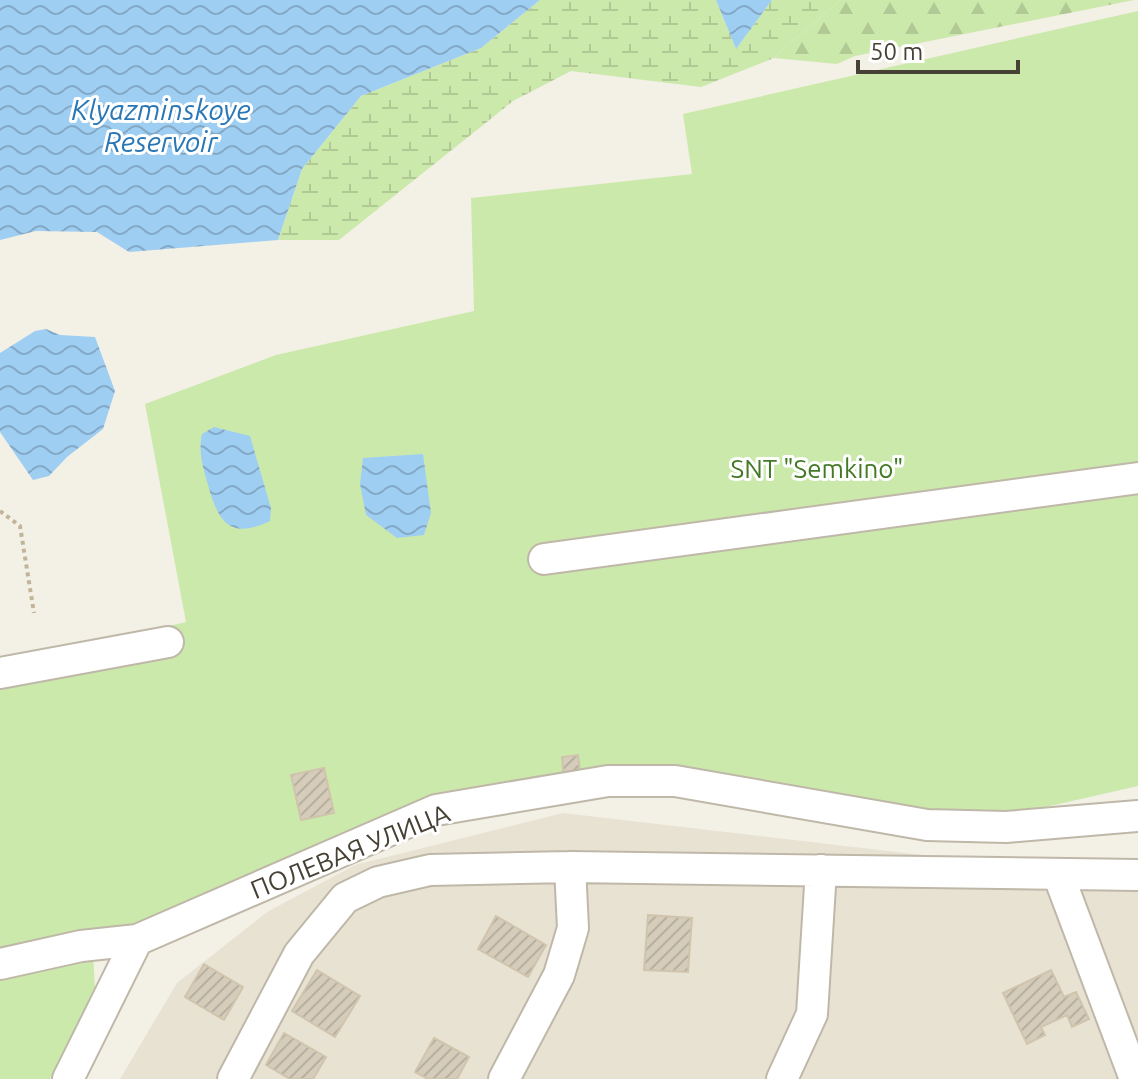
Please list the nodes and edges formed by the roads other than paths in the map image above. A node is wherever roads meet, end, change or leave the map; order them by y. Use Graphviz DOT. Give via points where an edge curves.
graph roads {
  1 [pos="1138,478"];
  2 [pos="544,559"];
  3 [pos="168,642"];
  4 [pos="0,673"];
  5 [pos="1138,816"];
  6 [pos="570,867"];
  7 [pos="821,870"];
  8 [pos="1058,874"];
  9 [pos="1138,875"];
  10 [pos="137,940"];
  11 [pos="0,964"];
  12 [pos="68,1079"];
  13 [pos="233,1079"];
  14 [pos="504,1079"];
  15 [pos="782,1079"];
  16 [pos="1135,1079"];
  1 -- 2 [label="street"];
  3 -- 4 [label="street"];
  5 -- 10 [label="street, ПОЛЕВАЯ УЛИЦА" via="1006,827 927,825 675,781 608,781 436,810"];
  6 -- 7 [label="street"];
  6 -- 13 [label="street" via="430,870 378,882 345,898 299,954"];
  6 -- 14 [label="street" via="573,928 559,975"];
  7 -- 8 [label="street"];
  7 -- 15 [label="street" via="812,1014"];
  8 -- 9 [label="street"];
  8 -- 16 [label="street"];
  10 -- 11 [label="street, ПОЛЕВАЯ УЛИЦА"];
  10 -- 12 [label="street"];
}
